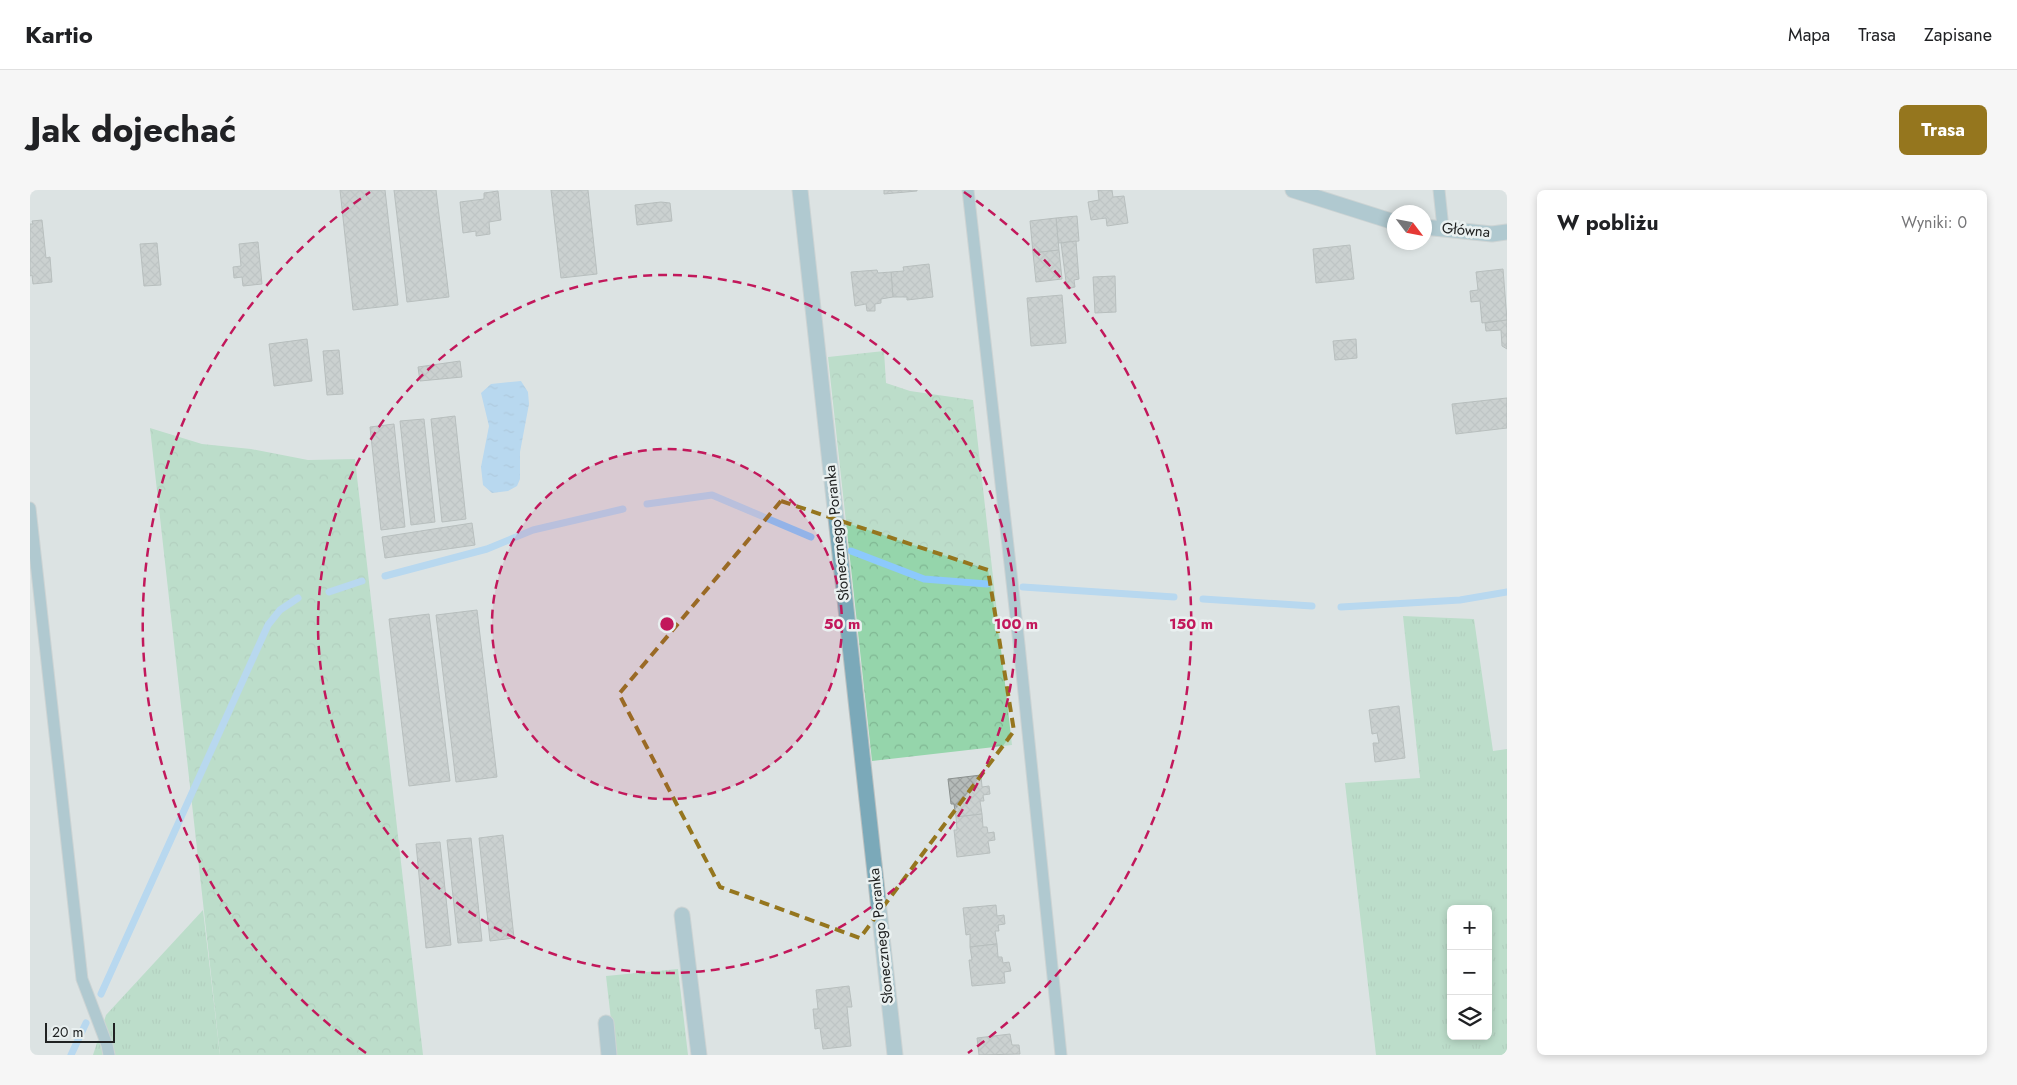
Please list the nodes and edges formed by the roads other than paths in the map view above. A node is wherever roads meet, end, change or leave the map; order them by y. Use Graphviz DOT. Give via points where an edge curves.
graph roads {
  1 [pos="800,190"];
  2 [pos="968,190"];
  3 [pos="1293,190"];
  4 [pos="1438,190"];
  5 [pos="1387,220"];
  6 [pos="1432,227"];
  7 [pos="1443,228"];
  8 [pos="1507,232"];
  9 [pos="30,508"];
  10 [pos="682,915"];
  11 [pos="606,1022"];
  12 [pos="108,1055"];
  13 [pos="609,1055"];
  14 [pos="698,1055"];
  15 [pos="894,1055"];
  16 [pos="1061,1055"];
  1 -- 15 [label="street, Słonecznego Poranka"];
  2 -- 16 [label="lane" via="1020,644"];
  3 -- 5 [label="street"];
  4 -- 7 [label="lane"];
  6 -- 7 [label="street, Główna"];
  7 -- 8 [label="street, Główna" via="1492,234"];
  9 -- 12 [label="lane" via="82,979 107,1044"];
  10 -- 14 [label="street"];
  11 -- 13 [label="street"];
}
